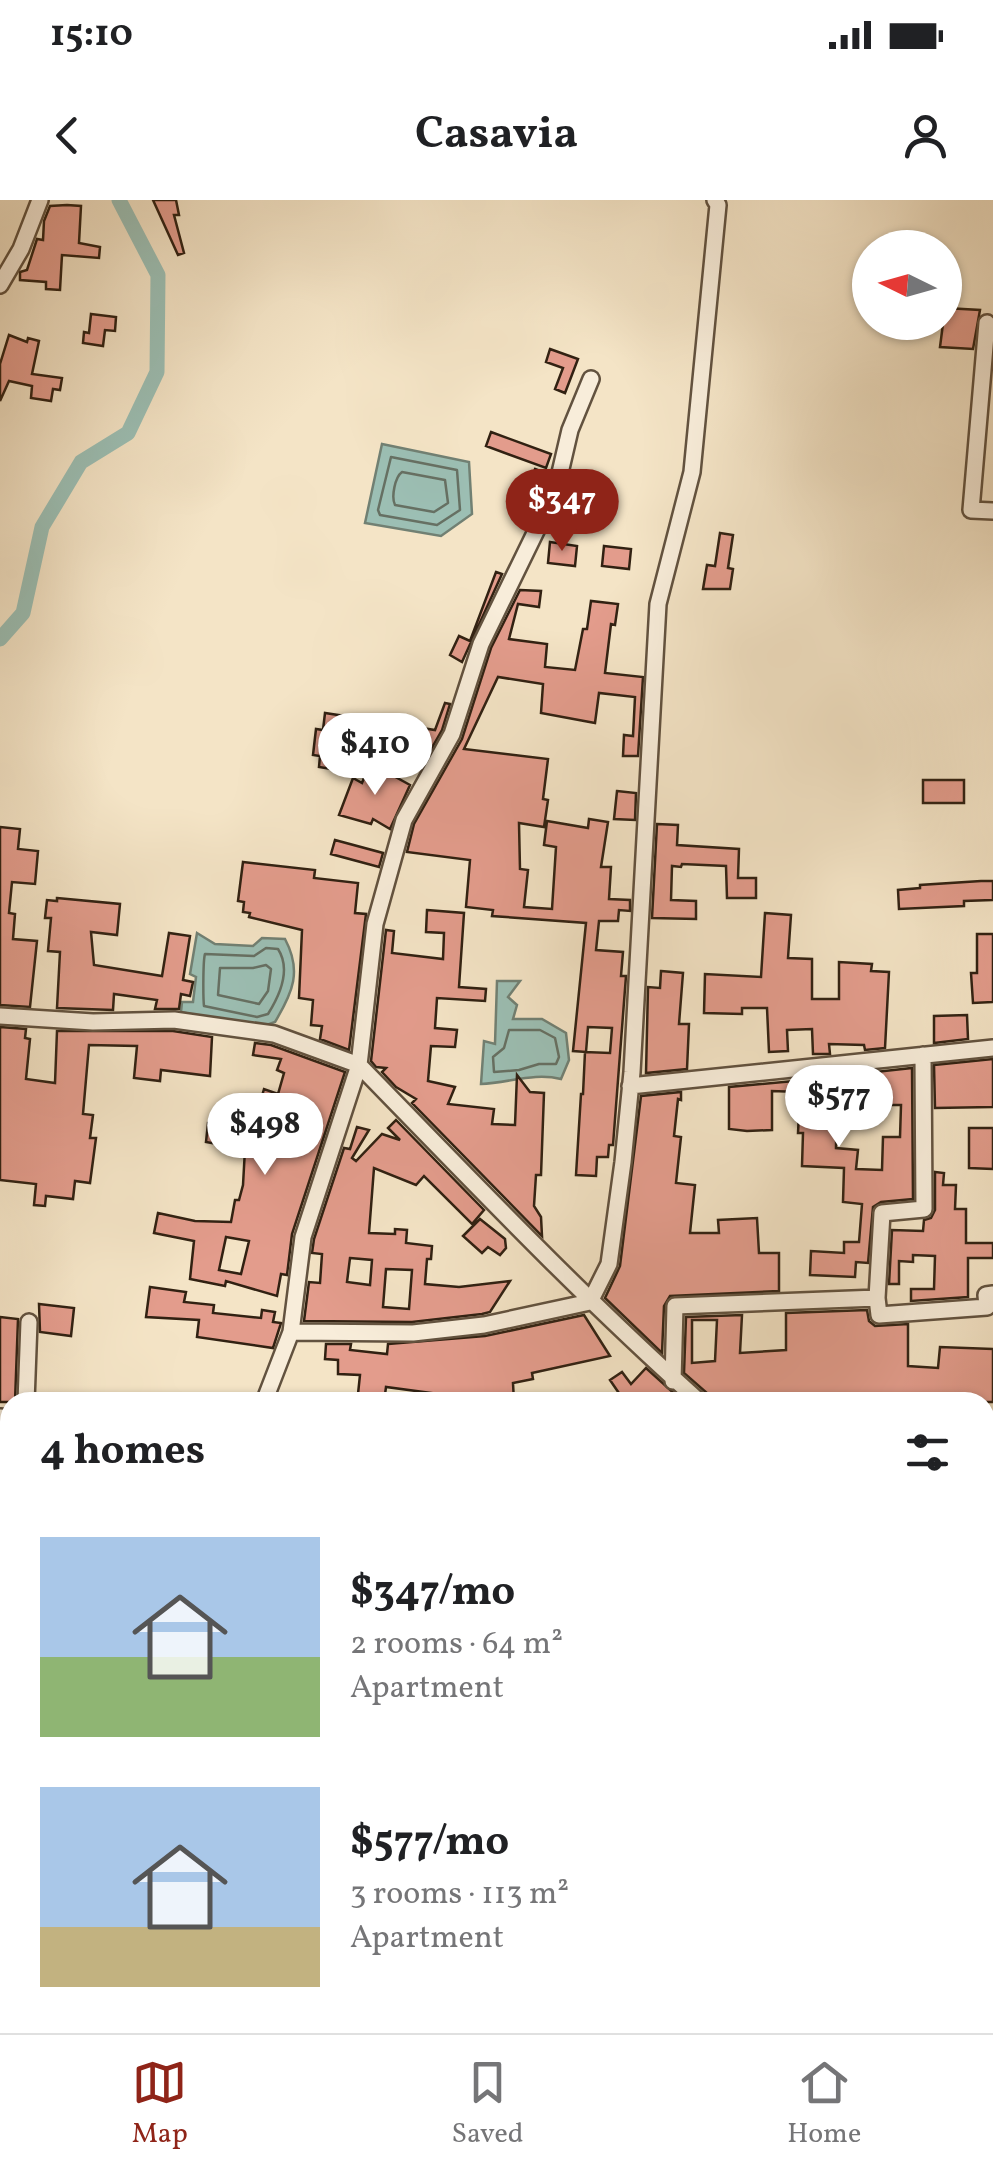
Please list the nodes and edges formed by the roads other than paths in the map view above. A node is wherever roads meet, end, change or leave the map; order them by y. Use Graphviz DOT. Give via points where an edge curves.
graph roads {
  1 [pos="40,200"];
  2 [pos="715,200"];
  3 [pos="0,285"];
  4 [pos="988,323"];
  5 [pos="590,379"];
  6 [pos="993,510"];
  7 [pos="0,1016"];
  8 [pos="993,1048"];
  9 [pos="923,1055"];
  10 [pos="358,1065"];
  11 [pos="630,1086"];
  12 [pos="993,1294"];
  13 [pos="877,1298"];
  14 [pos="590,1302"];
  15 [pos="30,1322"];
  16 [pos="290,1332"];
  17 [pos="673,1381"];
  18 [pos="26,1392"];
  19 [pos="268,1392"];
  20 [pos="687,1392"];
  1 -- 3 [label="street"];
  2 -- 11 [label="street" via="692,472 658,604"];
  4 -- 6 [label="street" via="972,510"];
  5 -- 10 [label="street" via="556,490 481,644 452,734 404,820 375,924"];
  7 -- 10 [label="street" via="174,1020 274,1034"];
  8 -- 9 [label="street"];
  9 -- 11 [label="street"];
  9 -- 13 [label="street" via="924,1209 882,1212"];
  10 -- 14 [label="street"];
  10 -- 16 [label="street" via="303,1236"];
  11 -- 14 [label="street" via="609,1264"];
  12 -- 13 [label="street" via="986,1295 986,1307 880,1316"];
  13 -- 17 [label="street" via="675,1306"];
  14 -- 16 [label="street" via="413,1333"];
  14 -- 17 [label="street"];
  15 -- 18 [label="street"];
  16 -- 19 [label="street"];
  17 -- 20 [label="street"];
}
